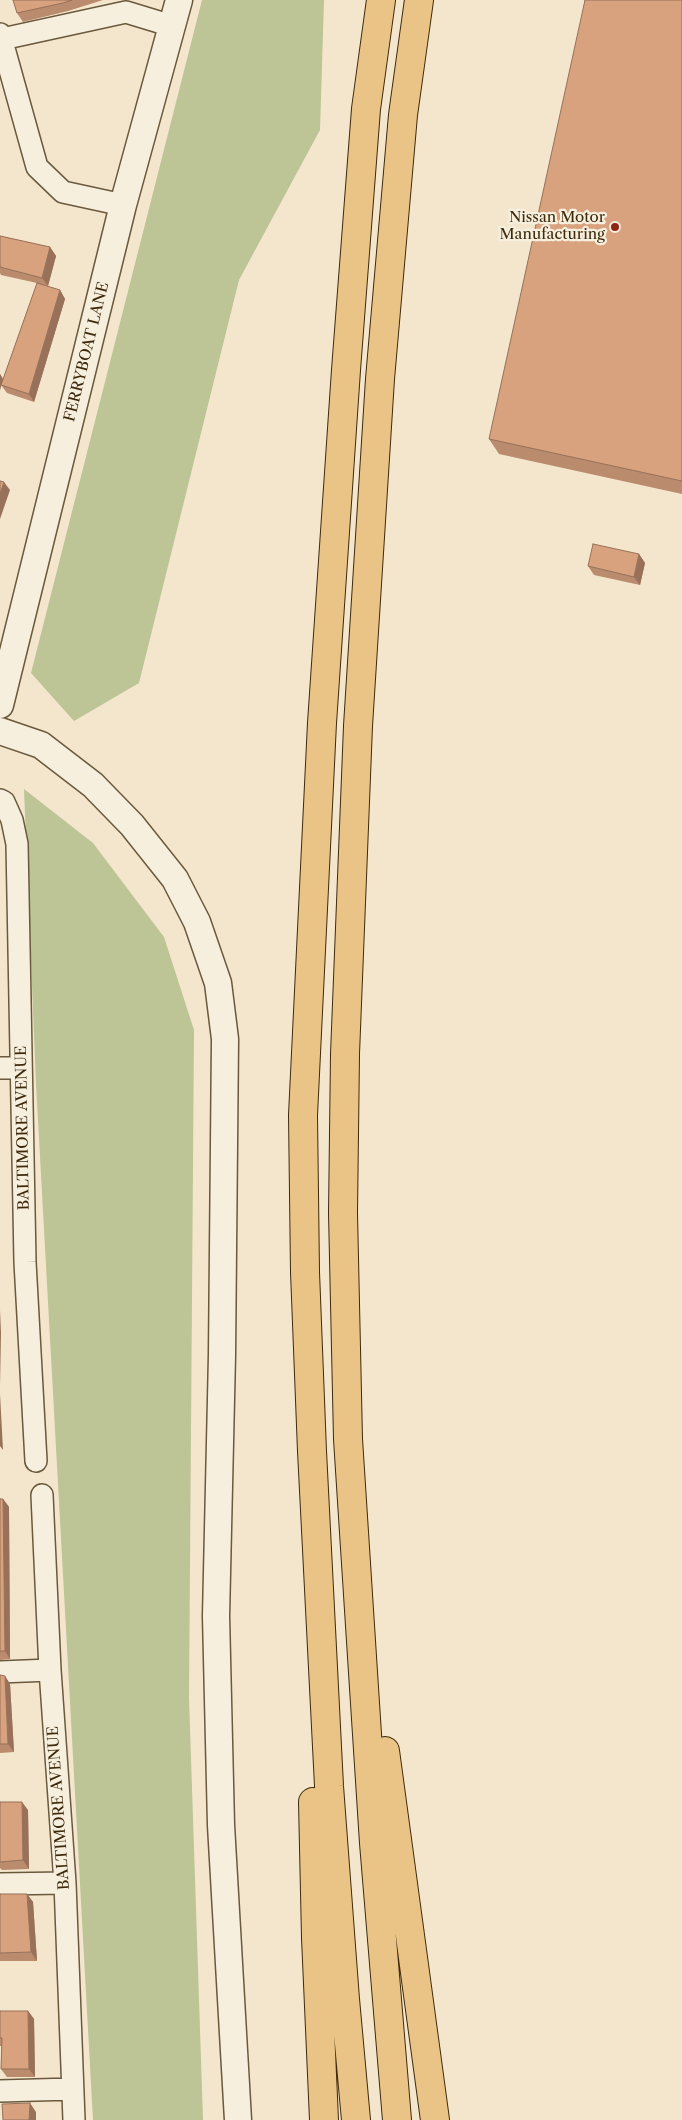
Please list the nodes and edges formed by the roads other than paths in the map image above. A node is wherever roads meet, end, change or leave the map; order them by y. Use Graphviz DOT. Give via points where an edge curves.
graph roads {
  1 [pos="179,0"];
  2 [pos="381,0"];
  3 [pos="420,0"];
  4 [pos="172,26"];
  5 [pos="1,36"];
  6 [pos="123,205"];
  7 [pos="0,705"];
  8 [pos="0,731"];
  9 [pos="0,800"];
  10 [pos="0,1068"];
  11 [pos="21,1068"];
  12 [pos="348,1439"];
  13 [pos="36,1462"];
  14 [pos="42,1495"];
  15 [pos="320,1592"];
  16 [pos="50,1670"];
  17 [pos="0,1672"];
  18 [pos="65,1883"];
  19 [pos="0,1884"];
  20 [pos="72,2089"];
  21 [pos="0,2091"];
  22 [pos="74,2120"];
  23 [pos="238,2120"];
  24 [pos="324,2120"];
  25 [pos="356,2120"];
  26 [pos="397,2120"];
  27 [pos="435,2120"];
  1 -- 4 [label="street, FERRYBOAT LANE"];
  2 -- 15 [label="highway" via="366,109 322,723 304,1105 305,1272"];
  3 -- 12 [label="highway" via="403,115 381,369 358,726 345,1054 343,1213"];
  4 -- 5 [label="street" via="126,12"];
  4 -- 6 [label="street, FERRYBOAT LANE"];
  5 -- 6 [label="street" via="37,167 63,192"];
  6 -- 7 [label="street, FERRYBOAT LANE"];
  8 -- 23 [label="street" via="41,745 92,786 132,825 175,879 197,922 218,983 225,1049 216,1616 221,1825"];
  9 -- 11 [label="street, BALTIMORE AVENUE" via="12,820 18,844"];
  10 -- 11 [label="street"];
  11 -- 13 [label="street, BALTIMORE AVENUE" via="25,1262"];
  12 -- 26 [label="highway" via="374,1843"];
  12 -- 27 [label="highway" via="398,1854"];
  14 -- 16 [label="street, BALTIMORE AVENUE"];
  15 -- 24 [label="highway" via="312,1765"];
  15 -- 25 [label="highway" via="329,1786"];
  16 -- 17 [label="street"];
  16 -- 18 [label="street, BALTIMORE AVENUE"];
  18 -- 19 [label="street"];
  18 -- 20 [label="street, BALTIMORE AVENUE"];
  20 -- 21 [label="street"];
  20 -- 22 [label="street, BALTIMORE AVENUE"];
}
